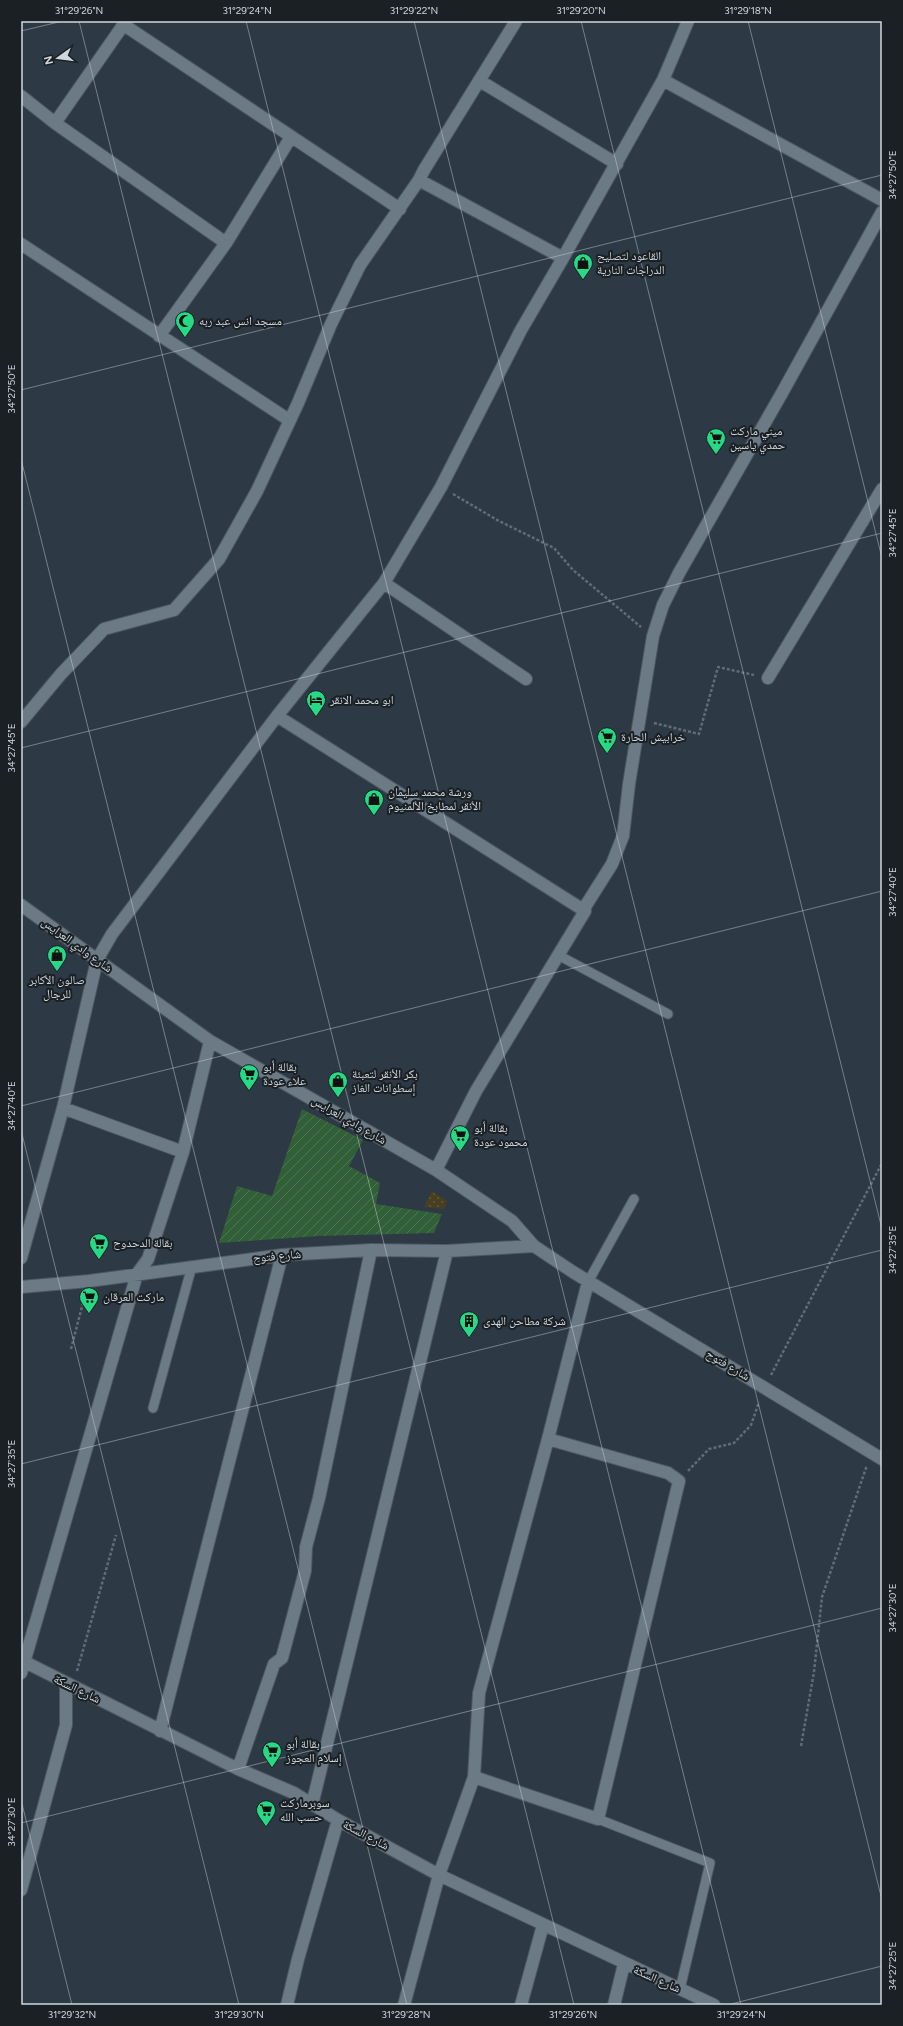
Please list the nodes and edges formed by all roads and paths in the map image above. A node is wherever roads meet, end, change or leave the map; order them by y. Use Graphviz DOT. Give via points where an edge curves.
graph roads {
  1 [pos="516,21"];
  2 [pos="688,21"];
  3 [pos="125,23"];
  4 [pos="663,80"];
  5 [pos="480,81"];
  6 [pos="21,96"];
  7 [pos="55,123"];
  8 [pos="291,137"];
  9 [pos="617,164"];
  10 [pos="419,180"];
  11 [pos="882,200"];
  12 [pos="400,209"];
  13 [pos="882,212"];
  14 [pos="226,243"];
  15 [pos="21,244"];
  16 [pos="564,258"];
  17 [pos="159,336"];
  18 [pos="290,420"];
  19 [pos="440,487"];
  20 [pos="882,489"];
  21 [pos="384,583"];
  22 [pos="652,636"];
  23 [pos="768,678"];
  24 [pos="526,679"];
  25 [pos="277,716"];
  26 [pos="639,719"];
  27 [pos="21,722"];
  28 [pos="21,904"];
  29 [pos="585,911"];
  30 [pos="558,955"];
  31 [pos="97,960"];
  32 [pos="668,1014"];
  33 [pos="210,1041"];
  34 [pos="63,1108"];
  35 [pos="183,1152"];
  36 [pos="881,1165"];
  37 [pos="436,1170"];
  38 [pos="634,1199"];
  39 [pos="534,1246"];
  40 [pos="371,1250"];
  41 [pos="446,1251"];
  42 [pos="282,1255"];
  43 [pos="21,1258"];
  44 [pos="192,1266"];
  45 [pos="573,1272"];
  46 [pos="137,1274"];
  47 [pos="89,1281"];
  48 [pos="588,1282"];
  49 [pos="21,1287"];
  50 [pos="71,1349"];
  51 [pos="764,1388"];
  52 [pos="153,1408"];
  53 [pos="548,1439"];
  54 [pos="872,1452"];
  55 [pos="882,1458"];
  56 [pos="679,1481"];
  57 [pos="116,1535"];
  58 [pos="22,1665"];
  59 [pos="69,1686"];
  60 [pos="160,1730"];
  61 [pos="801,1746"];
  62 [pos="238,1769"];
  63 [pos="474,1777"];
  64 [pos="312,1805"];
  65 [pos="598,1819"];
  66 [pos="338,1820"];
  67 [pos="439,1875"];
  68 [pos="21,1890"];
  69 [pos="543,1925"];
  70 [pos="624,1964"];
  71 [pos="680,1989"];
  72 [pos="287,2005"];
  73 [pos="404,2005"];
  74 [pos="521,2005"];
  75 [pos="614,2005"];
  76 [pos="714,2005"];
  1 -- 5 [label="street"];
  2 -- 4 [label="street"];
  3 -- 7 [label="street"];
  3 -- 8 [label="street"];
  4 -- 9 [label="street"];
  4 -- 11 [label="street"];
  5 -- 9 [label="street"];
  5 -- 10 [label="street"];
  6 -- 7 [label="street"];
  7 -- 14 [label="street"];
  8 -- 12 [label="street"];
  8 -- 14 [label="street"];
  9 -- 16 [label="street"];
  10 -- 12 [label="street"];
  10 -- 16 [label="street"];
  12 -- 18 [label="street" via="360,265 331,324"];
  13 -- 22 [label="street" via="679,573 663,605"];
  14 -- 17 [label="street"];
  15 -- 17 [label="street"];
  16 -- 19 [label="street" via="521,330"];
  17 -- 18 [label="street"];
  18 -- 27 [label="street" via="257,491 219,559 174,610 104,629 61,674"];
  19 -- 21 [label="street"];
  19 -- 22 [label="path" via="498,521 554,548 573,570"];
  20 -- 23 [label="street"];
  21 -- 24 [label="street"];
  21 -- 25 [label="street"];
  22 -- 26 [label="street"];
  23 -- 26 [label="path" via="718,667 699,734"];
  25 -- 29 [label="street"];
  25 -- 31 [label="street" via="112,934"];
  26 -- 29 [label="street" via="623,836 612,864"];
  28 -- 31 [label="street, شارع وادي العرايس"];
  29 -- 30 [label="street"];
  30 -- 32 [label="lane"];
  30 -- 37 [label="street" via="476,1091"];
  31 -- 33 [label="street, شارع وادي العرايس"];
  31 -- 34 [label="street"];
  33 -- 35 [label="street"];
  33 -- 37 [label="street, شارع وادي العرايس"];
  34 -- 35 [label="street"];
  34 -- 43 [label="street"];
  35 -- 46 [label="street" via="148,1259"];
  36 -- 51 [label="path"];
  37 -- 39 [label="street, شارع وادي العرايس" via="512,1221"];
  38 -- 48 [label="lane"];
  39 -- 41 [label="street, شارع فتوح"];
  39 -- 45 [label="street, شارع وادي العرايس"];
  40 -- 41 [label="street, شارع فتوح"];
  40 -- 42 [label="street, شارع فتوح"];
  40 -- 62 [label="street" via="319,1498 306,1547 306,1571 282,1658 274,1664"];
  41 -- 64 [label="street"];
  42 -- 44 [label="street, شارع فتوح"];
  42 -- 60 [label="street"];
  44 -- 46 [label="street, شارع فتوح"];
  44 -- 52 [label="lane"];
  45 -- 48 [label="street, شارع فتوح"];
  46 -- 47 [label="street, شارع فتوح"];
  46 -- 58 [label="street"];
  47 -- 49 [label="street, شارع فتوح"];
  47 -- 50 [label="path"];
  48 -- 51 [label="street, شارع فتوح"];
  48 -- 53 [label="street"];
  51 -- 54 [label="street, شارع فتوح"];
  51 -- 56 [label="path" via="751,1425 734,1443 709,1449"];
  53 -- 56 [label="street" via="668,1473"];
  53 -- 63 [label="street" via="480,1693"];
  54 -- 55 [label="street, شارع فتوح"];
  54 -- 61 [label="path" via="822,1598 814,1672"];
  56 -- 65 [label="street"];
  57 -- 59 [label="path"];
  58 -- 59 [label="street, شارع السكة"];
  59 -- 60 [label="street, شارع السكة"];
  59 -- 68 [label="street" via="66,1725"];
  60 -- 62 [label="street, شارع السكة"];
  62 -- 64 [label="street, شارع السكة" via="294,1793"];
  63 -- 65 [label="street"];
  63 -- 67 [label="street"];
  64 -- 66 [label="street, شارع السكة"];
  65 -- 71 [label="lane" via="710,1863"];
  66 -- 67 [label="street, شارع السكة"];
  66 -- 72 [label="street"];
  67 -- 69 [label="street, شارع السكة"];
  67 -- 73 [label="street"];
  69 -- 70 [label="street, شارع السكة"];
  69 -- 74 [label="street"];
  70 -- 71 [label="street, شارع السكة"];
  70 -- 75 [label="street"];
  71 -- 76 [label="street, شارع السكة"];
}
